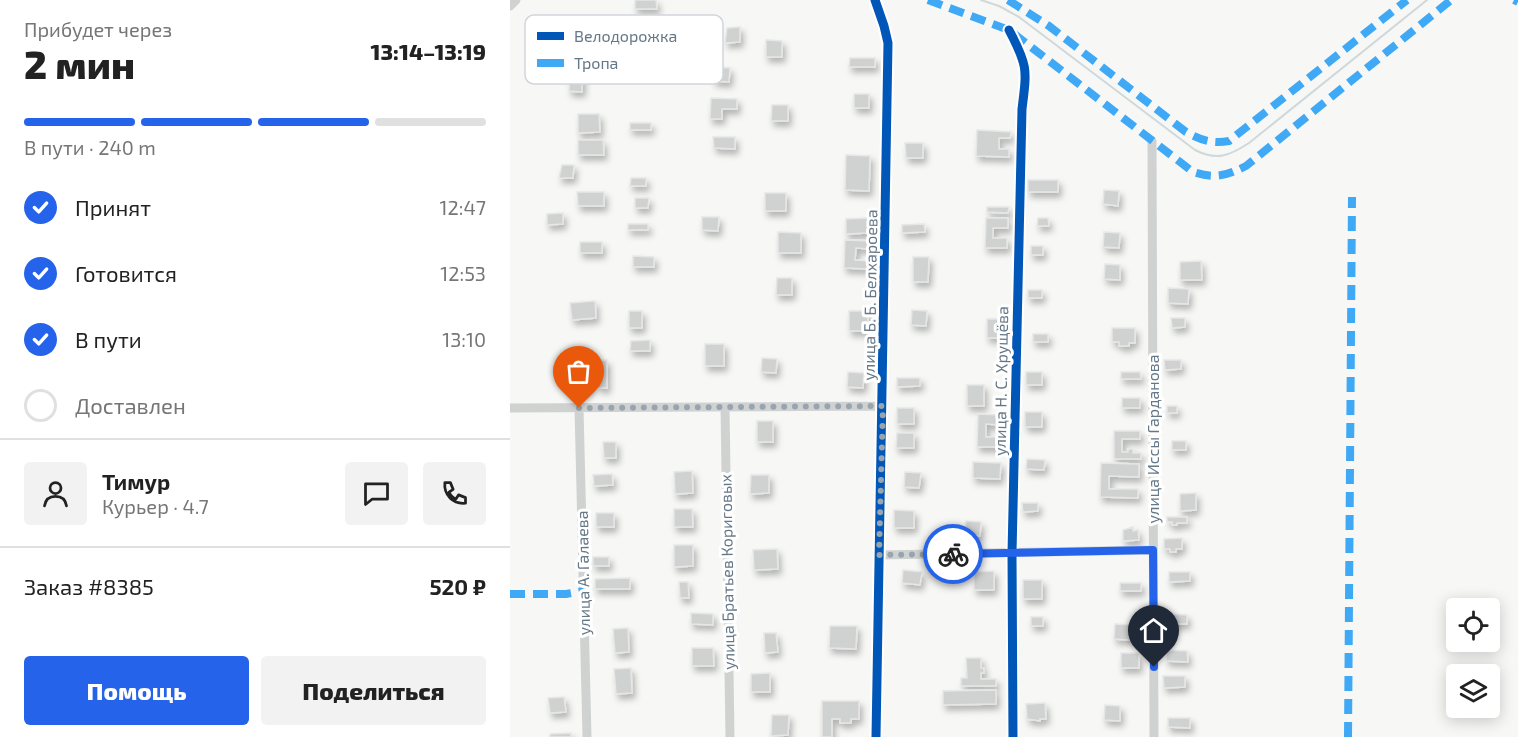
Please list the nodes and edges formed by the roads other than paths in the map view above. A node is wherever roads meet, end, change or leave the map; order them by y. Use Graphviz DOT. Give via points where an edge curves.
graph roads {
  1 [pos="516,0"];
  2 [pos="874,0"];
  3 [pos="510,6"];
  4 [pos="1009,30"];
  5 [pos="1152,141"];
  6 [pos="883,406"];
  7 [pos="725,407"];
  8 [pos="510,408"];
  9 [pos="579,408"];
  10 [pos="1153,550"];
  11 [pos="1012,553"];
  12 [pos="879,555"];
  13 [pos="587,737"];
  14 [pos="730,737"];
  15 [pos="876,737"];
  16 [pos="1013,737"];
  17 [pos="1154,737"];
  1 -- 3 [label="street"];
  2 -- 6 [label="street, улица Б. Б. Белхароева" via="888,43"];
  4 -- 11 [label="street, улица Н. С. Хрущёва" via="1024,58 1027,82 1022,109"];
  5 -- 10 [label="street, улица Иссы Гарданова"];
  6 -- 7 [label="street"];
  6 -- 12 [label="street, улица Б. Б. Белхароева"];
  7 -- 9 [label="street"];
  7 -- 14 [label="street, улица Братьев Кориговых"];
  8 -- 9 [label="street"];
  9 -- 13 [label="street, улица А. Галаева"];
  10 -- 11 [label="street"];
  10 -- 17 [label="street, улица Иссы Гарданова"];
  11 -- 12 [label="street"];
  11 -- 16 [label="street, улица Н. С. Хрущёва"];
  12 -- 15 [label="street, улица Б. Б. Белхароева"];
}
